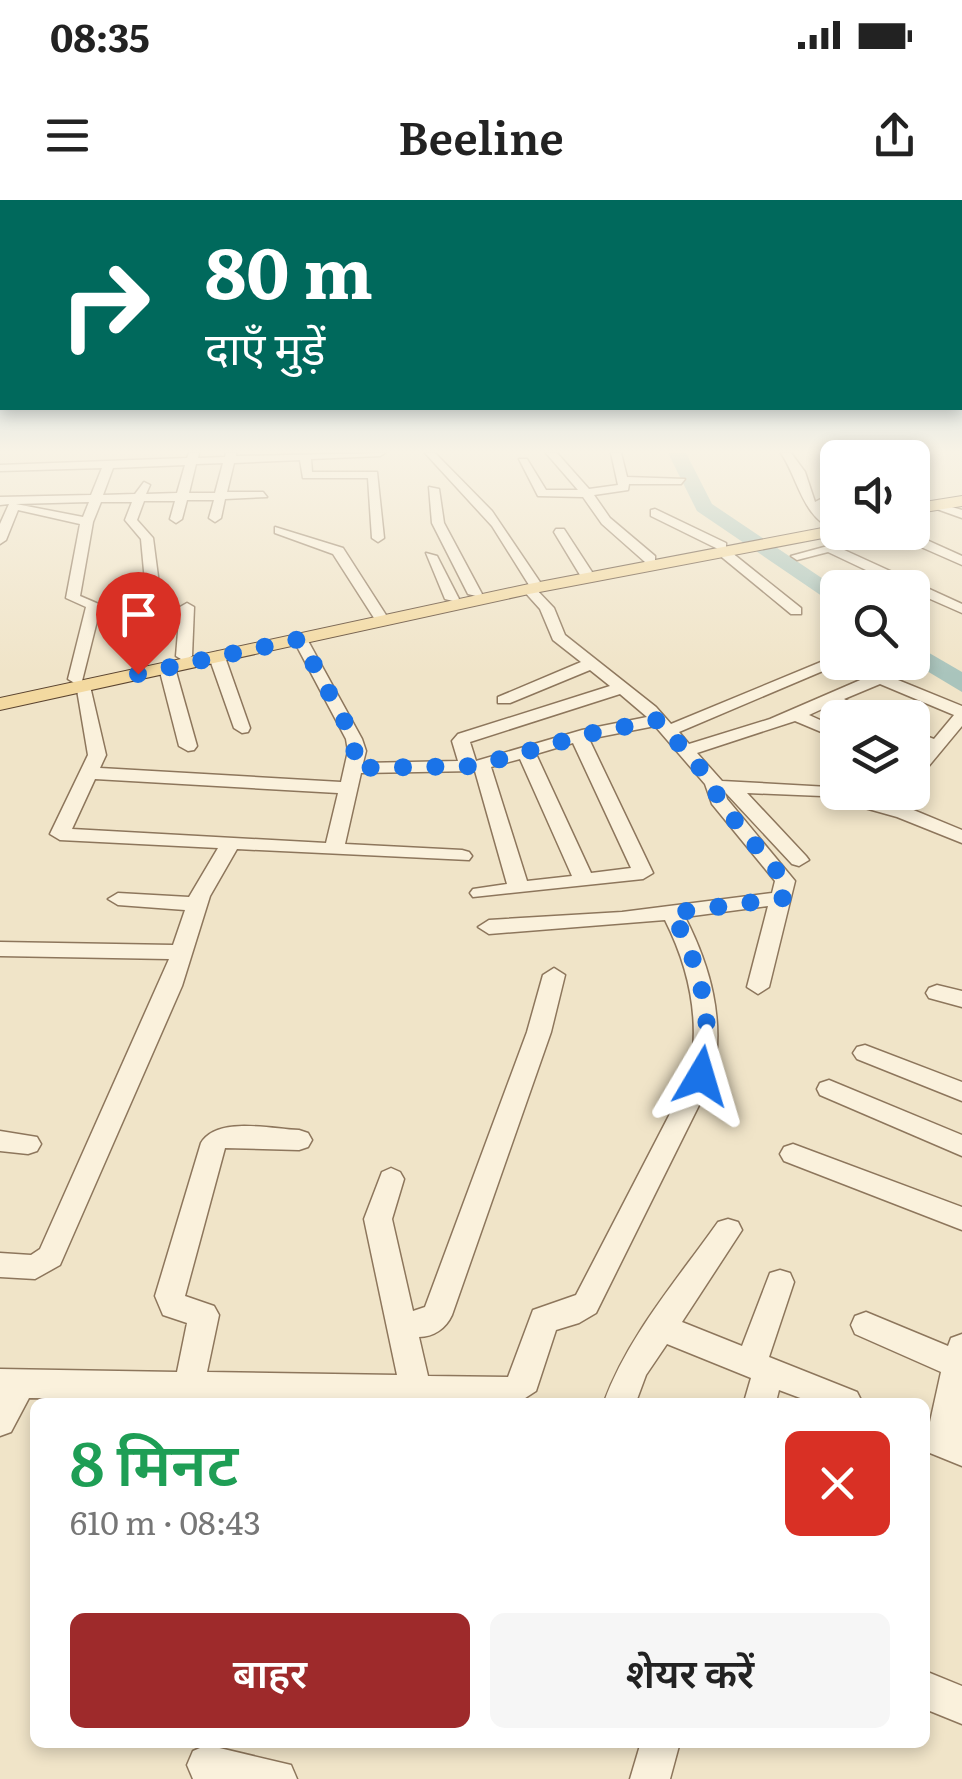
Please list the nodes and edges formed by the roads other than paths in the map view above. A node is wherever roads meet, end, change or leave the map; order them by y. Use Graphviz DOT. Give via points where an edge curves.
graph roads {
  1 [pos="86,527"];
  2 [pos="137,527"];
  3 [pos="377,527"];
  4 [pos="440,527"];
  5 [pos="501,527"];
  6 [pos="613,527"];
  7 [pos="686,527"];
  8 [pos="820,529"];
  9 [pos="279,530"];
  10 [pos="560,532"];
  11 [pos="378,538"];
  12 [pos="729,547"];
  13 [pos="930,547"];
  14 [pos="822,550"];
  15 [pos="834,550"];
  16 [pos="431,556"];
  17 [pos="797,556"];
  18 [pos="650,560"];
  19 [pos="962,561"];
  20 [pos="585,572"];
  21 [pos="531,586"];
  22 [pos="153,592"];
  23 [pos="475,594"];
  24 [pos="452,599"];
  25 [pos="186,607"];
  26 [pos="962,609"];
  27 [pos="796,610"];
  28 [pos="378,614"];
  29 [pos="300,639"];
  30 [pos="184,656"];
  31 [pos="218,657"];
  32 [pos="590,664"];
  33 [pos="820,667"];
  34 [pos="167,668"];
  35 [pos="875,680"];
  36 [pos="885,680"];
  37 [pos="79,683"];
  38 [pos="621,688"];
  39 [pos="0,696"];
  40 [pos="831,699"];
  41 [pos="504,700"];
  42 [pos="0,704"];
  43 [pos="962,714"];
  44 [pos="796,715"];
  45 [pos="663,726"];
  46 [pos="820,726"];
  47 [pos="242,728"];
  48 [pos="579,737"];
  49 [pos="930,743"];
  50 [pos="188,746"];
  51 [pos="937,746"];
  52 [pos="685,751"];
  53 [pos="526,752"];
  54 [pos="930,754"];
  55 [pos="475,766"];
  56 [pos="355,768"];
  57 [pos="90,772"];
  58 [pos="723,786"];
  59 [pos="350,788"];
  60 [pos="820,791"];
  61 [pos="910,810"];
  62 [pos="962,838"];
  63 [pos="230,844"];
  64 [pos="334,849"];
  65 [pos="462,856"];
  66 [pos="799,860"];
  67 [pos="585,882"];
  68 [pos="518,889"];
  69 [pos="480,893"];
  70 [pos="784,898"];
  71 [pos="118,899"];
  72 [pos="196,904"];
  73 [pos="672,913"];
  74 [pos="489,927"];
  75 [pos="0,949"];
  76 [pos="181,952"];
  77 [pos="554,975"];
  78 [pos="758,987"];
  79 [pos="937,992"];
  80 [pos="962,999"];
  81 [pos="865,1053"];
  82 [pos="829,1089"];
  83 [pos="962,1092"];
  84 [pos="299,1140"];
  85 [pos="0,1141"];
  86 [pos="28,1144"];
  87 [pos="962,1146"];
  88 [pos="793,1154"];
  89 [pos="391,1179"];
  90 [pos="962,1219"];
  91 [pos="728,1230"];
  92 [pos="0,1265"];
  93 [pos="780,1282"];
  94 [pos="401,1324"];
  95 [pos="866,1324"];
  96 [pos="660,1327"];
  97 [pos="961,1359"];
  98 [pos="760,1368"];
  99 [pos="10,1383"];
  100 [pos="189,1386"];
  101 [pos="320,1395"];
  102 [pos="417,1396"];
  103 [pos="622,1398"];
  104 [pos="760,1398"];
  105 [pos="836,1398"];
  106 [pos="0,1421"];
  107 [pos="943,1442"];
  108 [pos="930,1692"];
  109 [pos="962,1704"];
  110 [pos="659,1748"];
  111 [pos="208,1762"];
  112 [pos="277,1779"];
  113 [pos="650,1779"];
  1 -- 37 [label="street" via="73,598 94,604"];
  2 -- 22 [label="street" via="147,538"];
  3 -- 11 [label="street"];
  4 -- 23 [label="street"];
  5 -- 21 [label="street"];
  6 -- 18 [label="street"];
  7 -- 12 [label="street"];
  8 -- 12 [label="main road"];
  9 -- 28 [label="street" via="338,551"];
  10 -- 20 [label="street"];
  12 -- 18 [label="main road"];
  12 -- 21 [label="main road"];
  12 -- 27 [label="street"];
  13 -- 19 [label="street"];
  14 -- 17 [label="street"];
  15 -- 26 [label="street"];
  16 -- 24 [label="street"];
  18 -- 20 [label="main road"];
  20 -- 21 [label="main road"];
  21 -- 23 [label="main road"];
  21 -- 29 [label="main road"];
  21 -- 32 [label="street" via="558,638"];
  23 -- 24 [label="main road"];
  24 -- 28 [label="main road"];
  25 -- 30 [label="street"];
  28 -- 30 [label="main road"];
  29 -- 31 [label="main road"];
  29 -- 56 [label="street" via="354,739"];
  30 -- 37 [label="main road"];
  31 -- 34 [label="main road"];
  31 -- 47 [label="street"];
  32 -- 38 [label="street"];
  32 -- 41 [label="street"];
  33 -- 45 [label="street"];
  34 -- 37 [label="main road"];
  34 -- 50 [label="street"];
  35 -- 40 [label="street"];
  36 -- 43 [label="street"];
  37 -- 39 [label="main road"];
  37 -- 42 [label="main road"];
  37 -- 57 [label="street" via="97,755"];
  38 -- 45 [label="street"];
  38 -- 55 [label="street" via="464,738"];
  40 -- 44 [label="street"];
  43 -- 51 [label="street"];
  44 -- 46 [label="street"];
  44 -- 52 [label="street"];
  45 -- 48 [label="street"];
  45 -- 52 [label="street"];
  48 -- 53 [label="street"];
  48 -- 67 [label="street" via="644,870"];
  49 -- 51 [label="street"];
  51 -- 54 [label="street"];
  52 -- 58 [label="street"];
  53 -- 55 [label="street"];
  53 -- 67 [label="street"];
  55 -- 56 [label="street"];
  55 -- 68 [label="street"];
  56 -- 59 [label="street"];
  57 -- 59 [label="street"];
  57 -- 63 [label="street" via="60,834"];
  58 -- 60 [label="street"];
  58 -- 66 [label="street"];
  58 -- 70 [label="street" via="718,800 781,874"];
  59 -- 64 [label="street"];
  61 -- 62 [label="street"];
  63 -- 64 [label="street"];
  63 -- 72 [label="street"];
  64 -- 65 [label="street"];
  67 -- 68 [label="street"];
  68 -- 69 [label="street"];
  70 -- 73 [label="street"];
  70 -- 78 [label="street"];
  71 -- 72 [label="street"];
  72 -- 76 [label="street"];
  73 -- 74 [label="street"];
  73 -- 102 [label="street" via="694,954 708,1053 586,1304 544,1318 519,1388"];
  75 -- 76 [label="street"];
  76 -- 92 [label="street" via="50,1258 35,1267"];
  77 -- 94 [label="street" via="540,1032 437,1315 425,1324"];
  79 -- 80 [label="street"];
  81 -- 83 [label="street"];
  82 -- 87 [label="street"];
  84 -- 100 [label="street" via="222,1137 214,1143 170,1296 173,1306 204,1315"];
  85 -- 86 [label="street"];
  88 -- 90 [label="street"];
  89 -- 94 [label="street" via="378,1219"];
  91 -- 96 [label="street"];
  93 -- 98 [label="street"];
  94 -- 102 [label="street"];
  95 -- 97 [label="street"];
  96 -- 98 [label="street"];
  96 -- 103 [label="street"];
  97 -- 107 [label="street"];
  98 -- 104 [label="street"];
  98 -- 105 [label="street"];
  99 -- 100 [label="street"];
  99 -- 106 [label="street"];
  100 -- 101 [label="street"];
  101 -- 102 [label="street"];
  108 -- 109 [label="street"];
  110 -- 113 [label="street"];
  111 -- 112 [label="street"];
}
